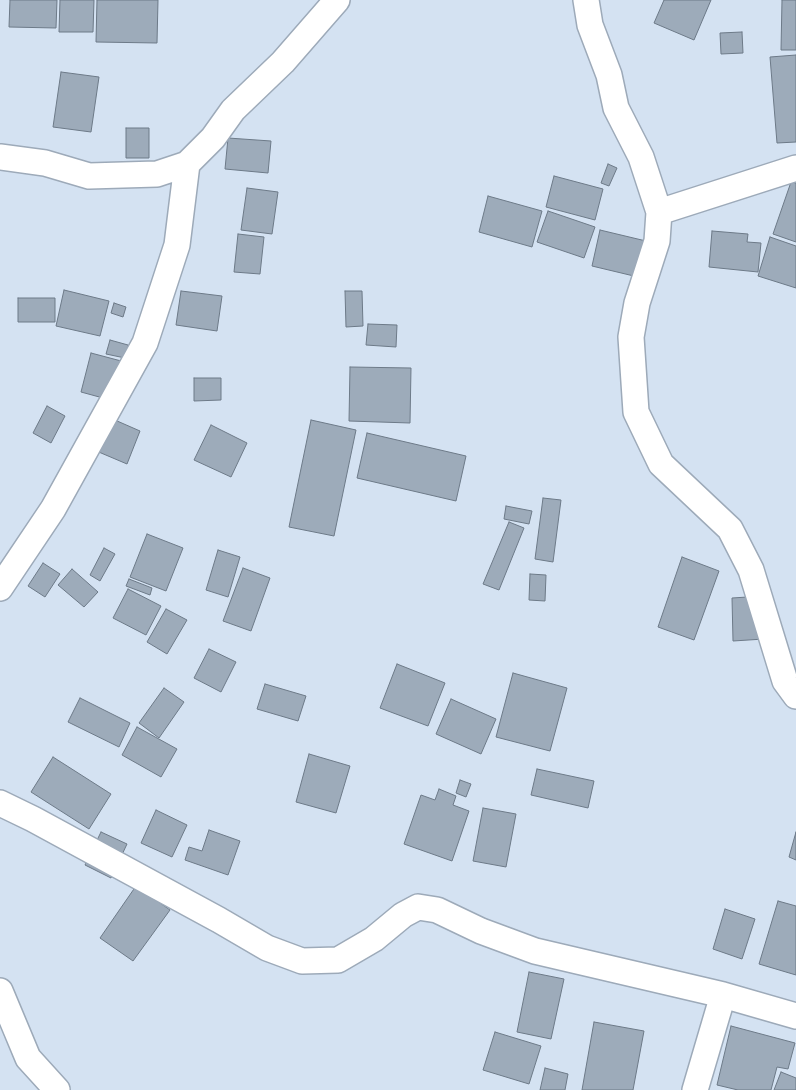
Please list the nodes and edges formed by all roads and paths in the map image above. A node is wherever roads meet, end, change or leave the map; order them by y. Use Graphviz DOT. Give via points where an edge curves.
graph roads {
  1 [pos="336,0"];
  2 [pos="586,0"];
  3 [pos="0,157"];
  4 [pos="187,164"];
  5 [pos="796,168"];
  6 [pos="659,212"];
  7 [pos="0,588"];
  8 [pos="796,696"];
  9 [pos="0,803"];
  10 [pos="0,990"];
  11 [pos="723,995"];
  12 [pos="796,1016"];
  13 [pos="57,1090"];
  14 [pos="695,1090"];
  1 -- 4 [label="street"];
  2 -- 6 [label="street" via="590,25 609,75 616,108 641,157"];
  3 -- 4 [label="street" via="44,163 89,176 157,174"];
  4 -- 7 [label="street" via="177,245 145,343 53,509"];
  5 -- 6 [label="street"];
  6 -- 8 [label="street" via="657,241 637,303 631,337 636,412 661,464 730,529 750,570 785,681"];
  9 -- 11 [label="street" via="267,948 302,961 338,960 418,907 437,910 535,951"];
  10 -- 13 [label="street" via="28,1058"];
  11 -- 12 [label="street"];
  11 -- 14 [label="street"];
}
